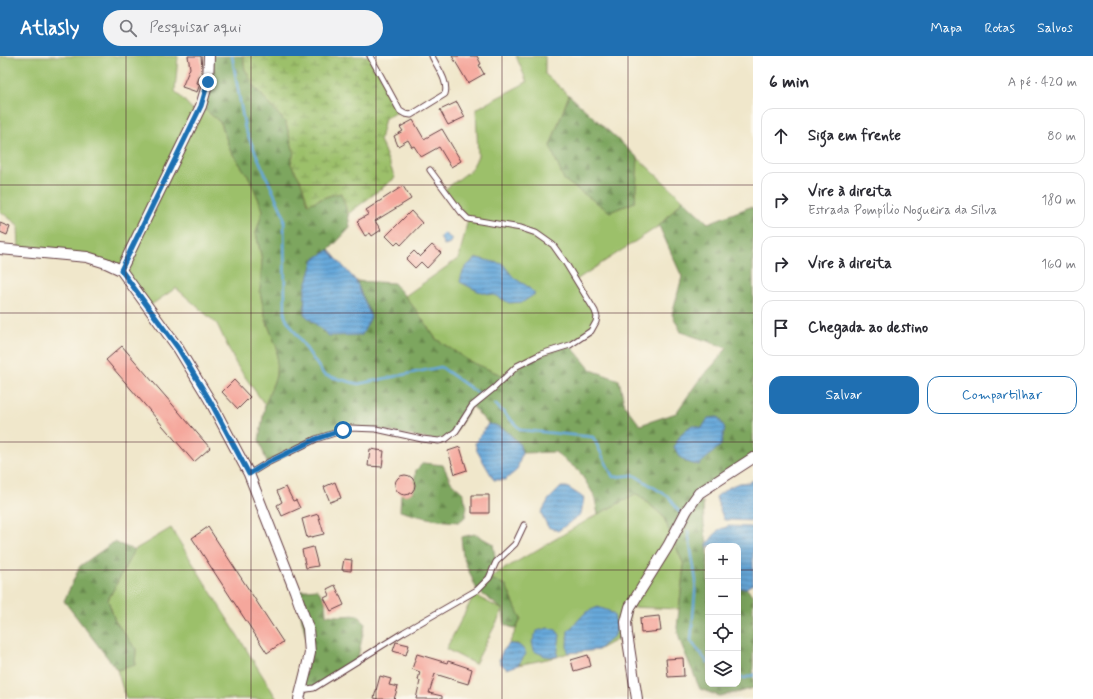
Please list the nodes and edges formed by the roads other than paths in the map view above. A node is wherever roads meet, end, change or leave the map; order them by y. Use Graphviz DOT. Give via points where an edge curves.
graph roads {
  1 [pos="209,56"];
  2 [pos="370,56"];
  3 [pos="432,56"];
  4 [pos="430,170"];
  5 [pos="0,249"];
  6 [pos="121,270"];
  7 [pos="753,458"];
  8 [pos="249,474"];
  9 [pos="524,525"];
  10 [pos="300,695"];
  11 [pos="637,699"];
  1 -- 6 [label="street" via="208,82 201,106"];
  2 -- 3 [label="lane" via="400,111 411,115 445,94 447,90"];
  4 -- 8 [label="lane" via="468,219 521,228 536,233 553,245 595,311 596,322 591,331 570,345 540,354 517,366 472,406 456,431 446,439 439,441 376,429 350,428 316,439"];
  5 -- 6 [label="street" via="87,257 106,262"];
  6 -- 8 [label="street" via="178,348"];
  7 -- 11 [label="street" via="699,493 630,607 626,622"];
  8 -- 10 [label="street" via="296,591 308,628 310,653"];
  9 -- 10 [label="lane" via="515,544 496,562 489,578 478,590"];
}
